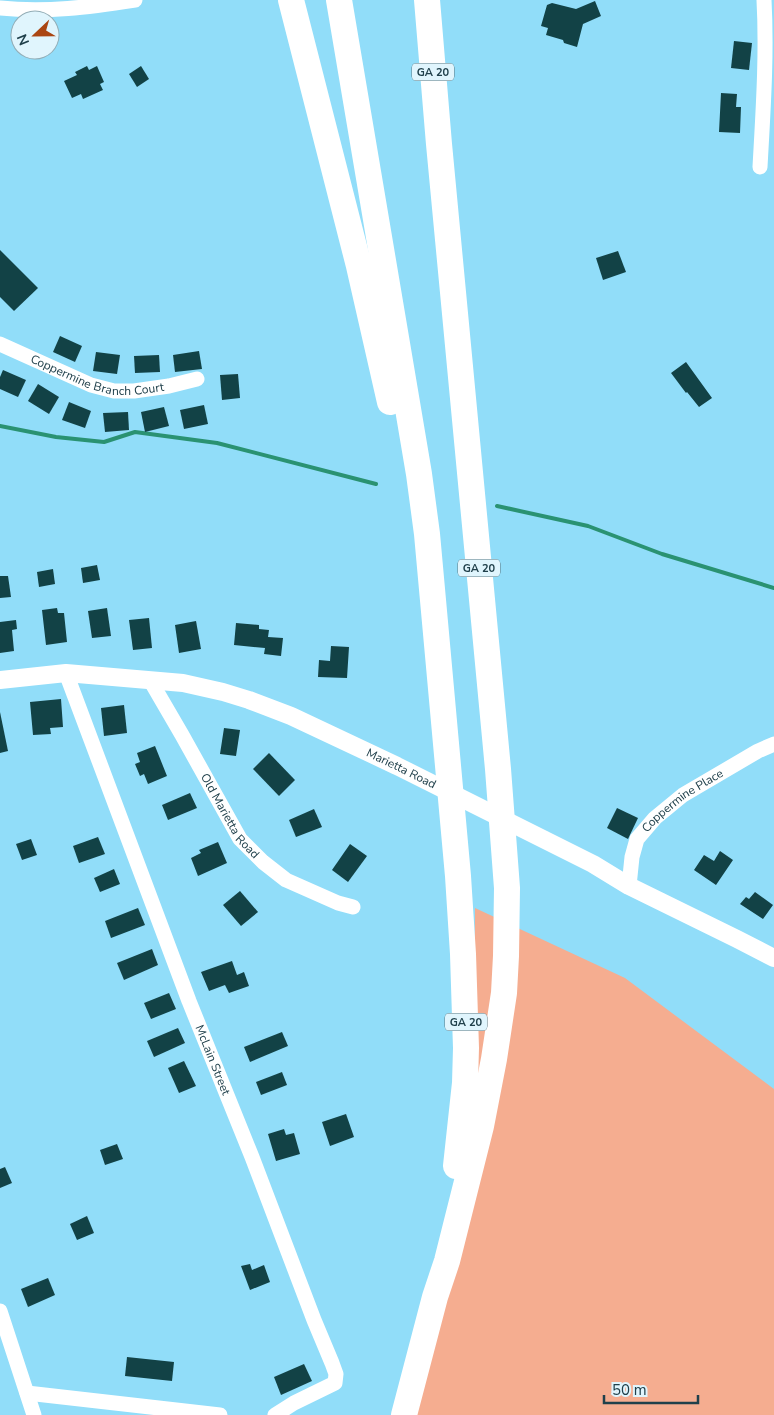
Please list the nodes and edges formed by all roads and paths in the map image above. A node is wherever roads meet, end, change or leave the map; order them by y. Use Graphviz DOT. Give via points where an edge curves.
graph roads {
  1 [pos="135,0"];
  2 [pos="291,0"];
  3 [pos="339,0"];
  4 [pos="427,0"];
  5 [pos="764,0"];
  6 [pos="0,8"];
  7 [pos="760,167"];
  8 [pos="0,344"];
  9 [pos="197,379"];
  10 [pos="66,673"];
  11 [pos="0,680"];
  12 [pos="150,680"];
  13 [pos="774,744"];
  14 [pos="445,746"];
  15 [pos="629,886"];
  16 [pos="352,907"];
  17 [pos="774,958"];
  18 [pos="435,1297"];
  19 [pos="0,1311"];
  20 [pos="27,1393"];
  21 [pos="34,1415"];
  22 [pos="220,1415"];
  23 [pos="275,1415"];
  24 [pos="404,1415"];
  1 -- 6 [label="street" via="50,10"];
  2 -- 14 [label="highway, GA 20" via="359,266 393,416"];
  3 -- 14 [label="highway" via="423,500"];
  4 -- 18 [label="highway, GA 20" via="507,888 504,993 494,1059 479,1135"];
  5 -- 7 [label="street" via="766,24"];
  8 -- 9 [label="street, Coppermine Branch Court" via="91,385 114,391 169,386"];
  10 -- 11 [label="street, Marietta Road"];
  10 -- 12 [label="street, Marietta Road"];
  10 -- 23 [label="street, McLain Street" via="189,1002 336,1374 334,1383"];
  12 -- 15 [label="street, Marietta Road" via="223,692 291,716 592,864"];
  12 -- 16 [label="street, Old Marietta Road" via="240,839 286,880"];
  13 -- 15 [label="street, Coppermine Place" via="683,795 655,818 637,839"];
  14 -- 18 [label="highway, GA 20" via="458,876 466,1048 459,1147"];
  15 -- 17 [label="street, Marietta Road"];
  18 -- 24 [label="highway, GA 20"];
  19 -- 20 [label="street"];
  20 -- 21 [label="street"];
  20 -- 22 [label="street"];
}
